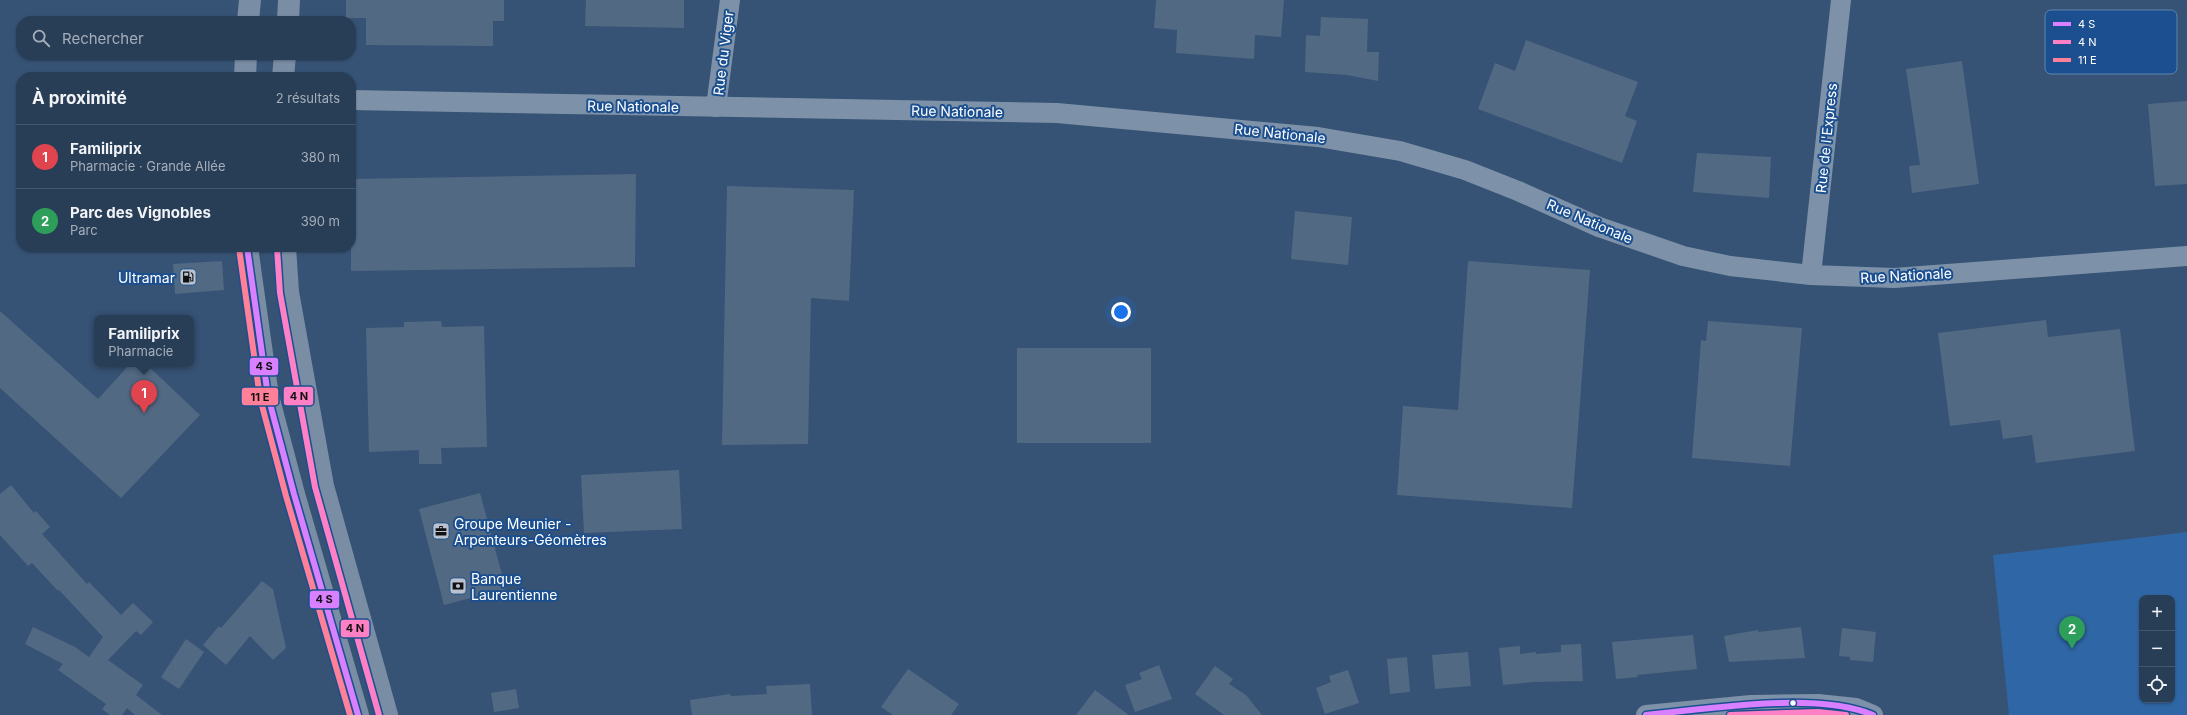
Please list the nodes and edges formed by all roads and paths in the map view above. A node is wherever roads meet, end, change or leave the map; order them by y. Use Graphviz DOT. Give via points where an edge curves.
graph roads {
  1 [pos="250,0"];
  2 [pos="289,0"];
  3 [pos="730,0"];
  4 [pos="1841,0"];
  5 [pos="248,16"];
  6 [pos="288,16"];
  7 [pos="246,60"];
  8 [pos="285,60"];
  9 [pos="244,72"];
  10 [pos="283,72"];
  11 [pos="356,100"];
  12 [pos="716,107"];
  13 [pos="248,252"];
  14 [pos="285,252"];
  15 [pos="2187,256"];
  16 [pos="1811,275"];
  17 [pos="294,326"];
  18 [pos="259,330"];
  19 [pos="323,486"];
  20 [pos="294,494"];
  21 [pos="1731,711"];
  22 [pos="358,715"];
  23 [pos="387,715"];
  24 [pos="1646,715"];
  25 [pos="1873,715"];
  1 -- 5 [label="street"];
  2 -- 6 [label="street"];
  3 -- 12 [label="street, Rue du Viger"];
  4 -- 16 [label="street, Rue de l'Express"];
  7 -- 9 [label="street"];
  8 -- 10 [label="street"];
  11 -- 12 [label="street, Rue Nationale"];
  12 -- 16 [label="street, Rue Nationale" via="1057,113 1252,130 1354,142 1400,151 1465,170 1605,230 1683,256 1730,266"];
  13 -- 18 [label="street"];
  14 -- 17 [label="street" via="288,292"];
  15 -- 16 [label="street, Rue Nationale" via="1894,278"];
  17 -- 18 [label="street"];
  17 -- 19 [label="street"];
  18 -- 20 [label="street" via="268,396"];
  19 -- 20 [label="street"];
  19 -- 23 [label="street"];
  20 -- 22 [label="street"];
  21 -- 24 [label="street"];
  21 -- 25 [label="street" via="1818,704 1856,708"];
}
